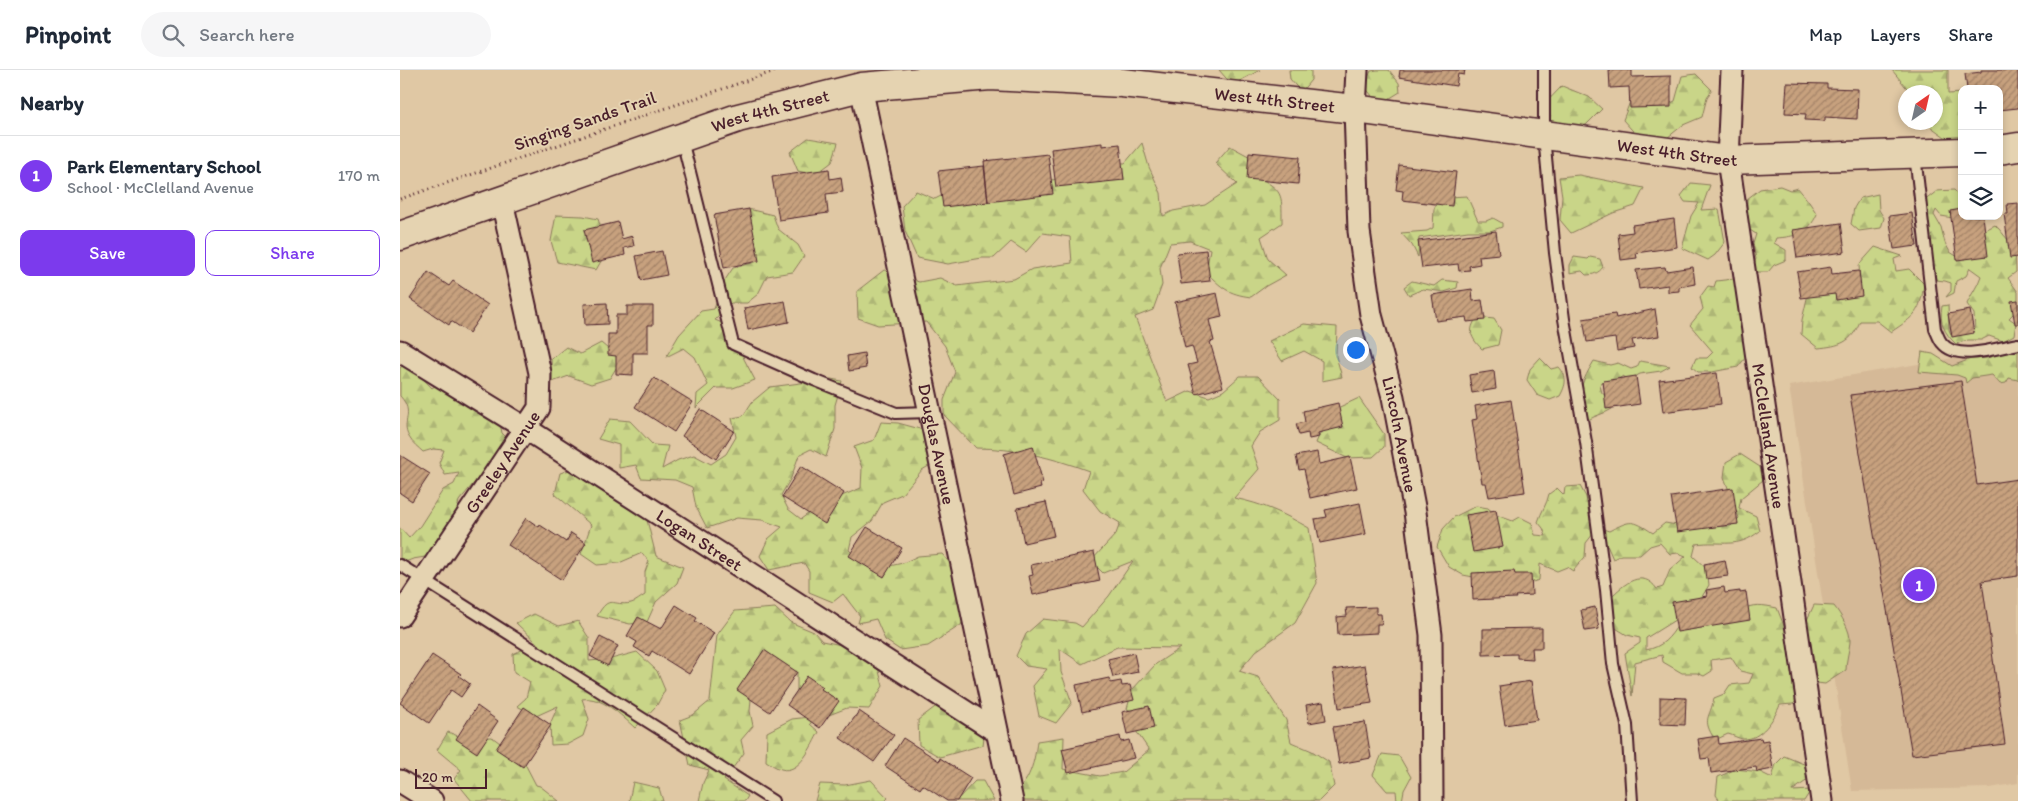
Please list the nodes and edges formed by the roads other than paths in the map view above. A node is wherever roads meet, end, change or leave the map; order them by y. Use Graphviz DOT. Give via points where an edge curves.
graph roads {
  1 [pos="1357,70"];
  2 [pos="1544,70"];
  3 [pos="1732,70"];
  4 [pos="861,87"];
  5 [pos="1355,109"];
  6 [pos="1544,136"];
  7 [pos="681,138"];
  8 [pos="2018,147"];
  9 [pos="2003,149"];
  10 [pos="1958,152"];
  11 [pos="1915,154"];
  12 [pos="1728,160"];
  13 [pos="502,201"];
  14 [pos="400,236"];
  15 [pos="2018,344"];
  16 [pos="400,351"];
  17 [pos="930,412"];
  18 [pos="525,428"];
  19 [pos="400,565"];
  20 [pos="424,580"];
  21 [pos="400,616"];
  22 [pos="997,732"];
  23 [pos="400,781"];
  24 [pos="432,801"];
  25 [pos="773,801"];
  26 [pos="1012,801"];
  27 [pos="1432,801"];
  28 [pos="1632,801"];
  29 [pos="1822,801"];
  1 -- 5 [label="street, Lincoln Avenue"];
  2 -- 6 [label="lane"];
  3 -- 12 [label="street, McClelland Avenue"];
  4 -- 5 [label="main road, West 4th Street" via="990,76 1122,83"];
  4 -- 7 [label="main road, West 4th Street" via="738,118"];
  4 -- 17 [label="street, Douglas Avenue"];
  5 -- 6 [label="main road, West 4th Street"];
  5 -- 27 [label="street, Lincoln Avenue" via="1359,231 1369,299 1397,416 1415,512 1431,635"];
  6 -- 12 [label="main road, West 4th Street"];
  6 -- 28 [label="lane" via="1564,319 1586,442 1613,664 1627,725"];
  7 -- 13 [label="main road, West 4th Street"];
  7 -- 17 [label="lane" via="733,344 896,413"];
  8 -- 9 [label="main road"];
  10 -- 11 [label="main road, West 4th Street"];
  11 -- 12 [label="main road, West 4th Street"];
  11 -- 15 [label="lane" via="1935,329 1942,343 1954,352 1966,354"];
  12 -- 29 [label="street, McClelland Avenue"];
  13 -- 14 [label="main road, West 4th Street"];
  13 -- 18 [label="street, Greeley Avenue" via="540,373 539,408"];
  16 -- 18 [label="street, Logan Street"];
  17 -- 22 [label="street, Douglas Avenue"];
  18 -- 20 [label="street, Greeley Avenue"];
  18 -- 22 [label="street, Logan Street"];
  19 -- 20 [label="lane"];
  20 -- 21 [label="street, Greeley Avenue"];
  20 -- 25 [label="lane"];
  22 -- 26 [label="street, Douglas Avenue"];
  23 -- 24 [label="street"];
}
